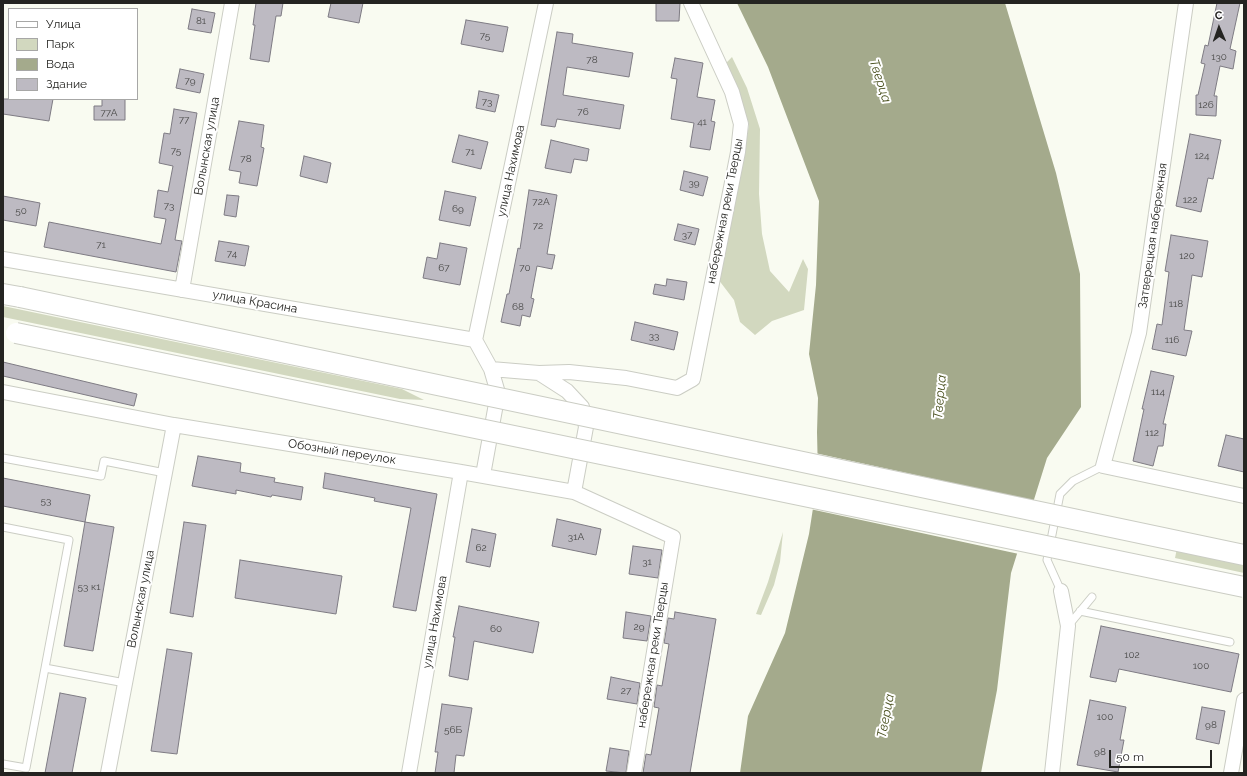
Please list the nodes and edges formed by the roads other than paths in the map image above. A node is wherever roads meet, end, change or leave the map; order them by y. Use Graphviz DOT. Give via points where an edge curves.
graph roads {
  1 [pos="232,3"];
  2 [pos="546,3"];
  3 [pos="691,3"];
  4 [pos="1186,3"];
  5 [pos="3,259"];
  6 [pos="182,290"];
  7 [pos="12,295"];
  8 [pos="9,332"];
  9 [pos="475,340"];
  10 [pos="491,369"];
  11 [pos="539,373"];
  12 [pos="3,392"];
  13 [pos="174,425"];
  14 [pos="3,458"];
  15 [pos="1103,466"];
  16 [pos="165,472"];
  17 [pos="461,472"];
  18 [pos="483,475"];
  19 [pos="574,492"];
  20 [pos="1244,496"];
  21 [pos="3,527"];
  22 [pos="673,537"];
  23 [pos="1244,555"];
  24 [pos="1244,587"];
  25 [pos="1061,591"];
  26 [pos="1092,597"];
  27 [pos="1080,611"];
  28 [pos="1068,626"];
  29 [pos="1230,642"];
  30 [pos="45,668"];
  31 [pos="125,683"];
  32 [pos="1244,700"];
  33 [pos="3,764"];
  34 [pos="108,773"];
  35 [pos="408,773"];
  36 [pos="634,773"];
  37 [pos="1052,773"];
  38 [pos="1231,773"];
  1 -- 6 [label="street, Волынская улица"];
  2 -- 9 [label="street, улица Нахимова"];
  3 -- 11 [label="street, набережная реки Тверцы" via="732,92 741,124 738,152 692,379 677,388 583,373"];
  4 -- 15 [label="street, Затверецкая набережная" via="1139,333"];
  5 -- 6 [label="street, улица Красина"];
  6 -- 9 [label="street, улица Красина"];
  7 -- 23 [label="main road, bridge"];
  8 -- 24 [label="main road, bridge"];
  9 -- 10 [label="street"];
  10 -- 11 [label="street"];
  10 -- 18 [label="street" via="498,393"];
  11 -- 19 [label="street" via="567,391 582,407 586,427"];
  12 -- 13 [label="street, Обозный переулок"];
  13 -- 16 [label="street, Волынская улица"];
  13 -- 17 [label="street, Обозный переулок"];
  14 -- 16 [label="lane" via="101,476 104,461"];
  15 -- 20 [label="street"];
  15 -- 25 [label="lane" via="1073,481 1060,494 1047,560"];
  16 -- 31 [label="street, Волынская улица"];
  17 -- 18 [label="street, Обозный переулок"];
  17 -- 35 [label="street, улица Нахимова"];
  18 -- 19 [label="street, Обозный переулок"];
  19 -- 22 [label="street, Обозный переулок"];
  21 -- 30 [label="lane" via="69,540"];
  22 -- 36 [label="street, набережная реки Тверцы"];
  25 -- 28 [label="street"];
  26 -- 27 [label="lane"];
  27 -- 28 [label="lane"];
  27 -- 29 [label="lane"];
  28 -- 37 [label="street"];
  30 -- 31 [label="lane"];
  30 -- 33 [label="lane" via="26,768"];
  31 -- 34 [label="street, Волынская улица"];
  32 -- 38 [label="street"];
}
